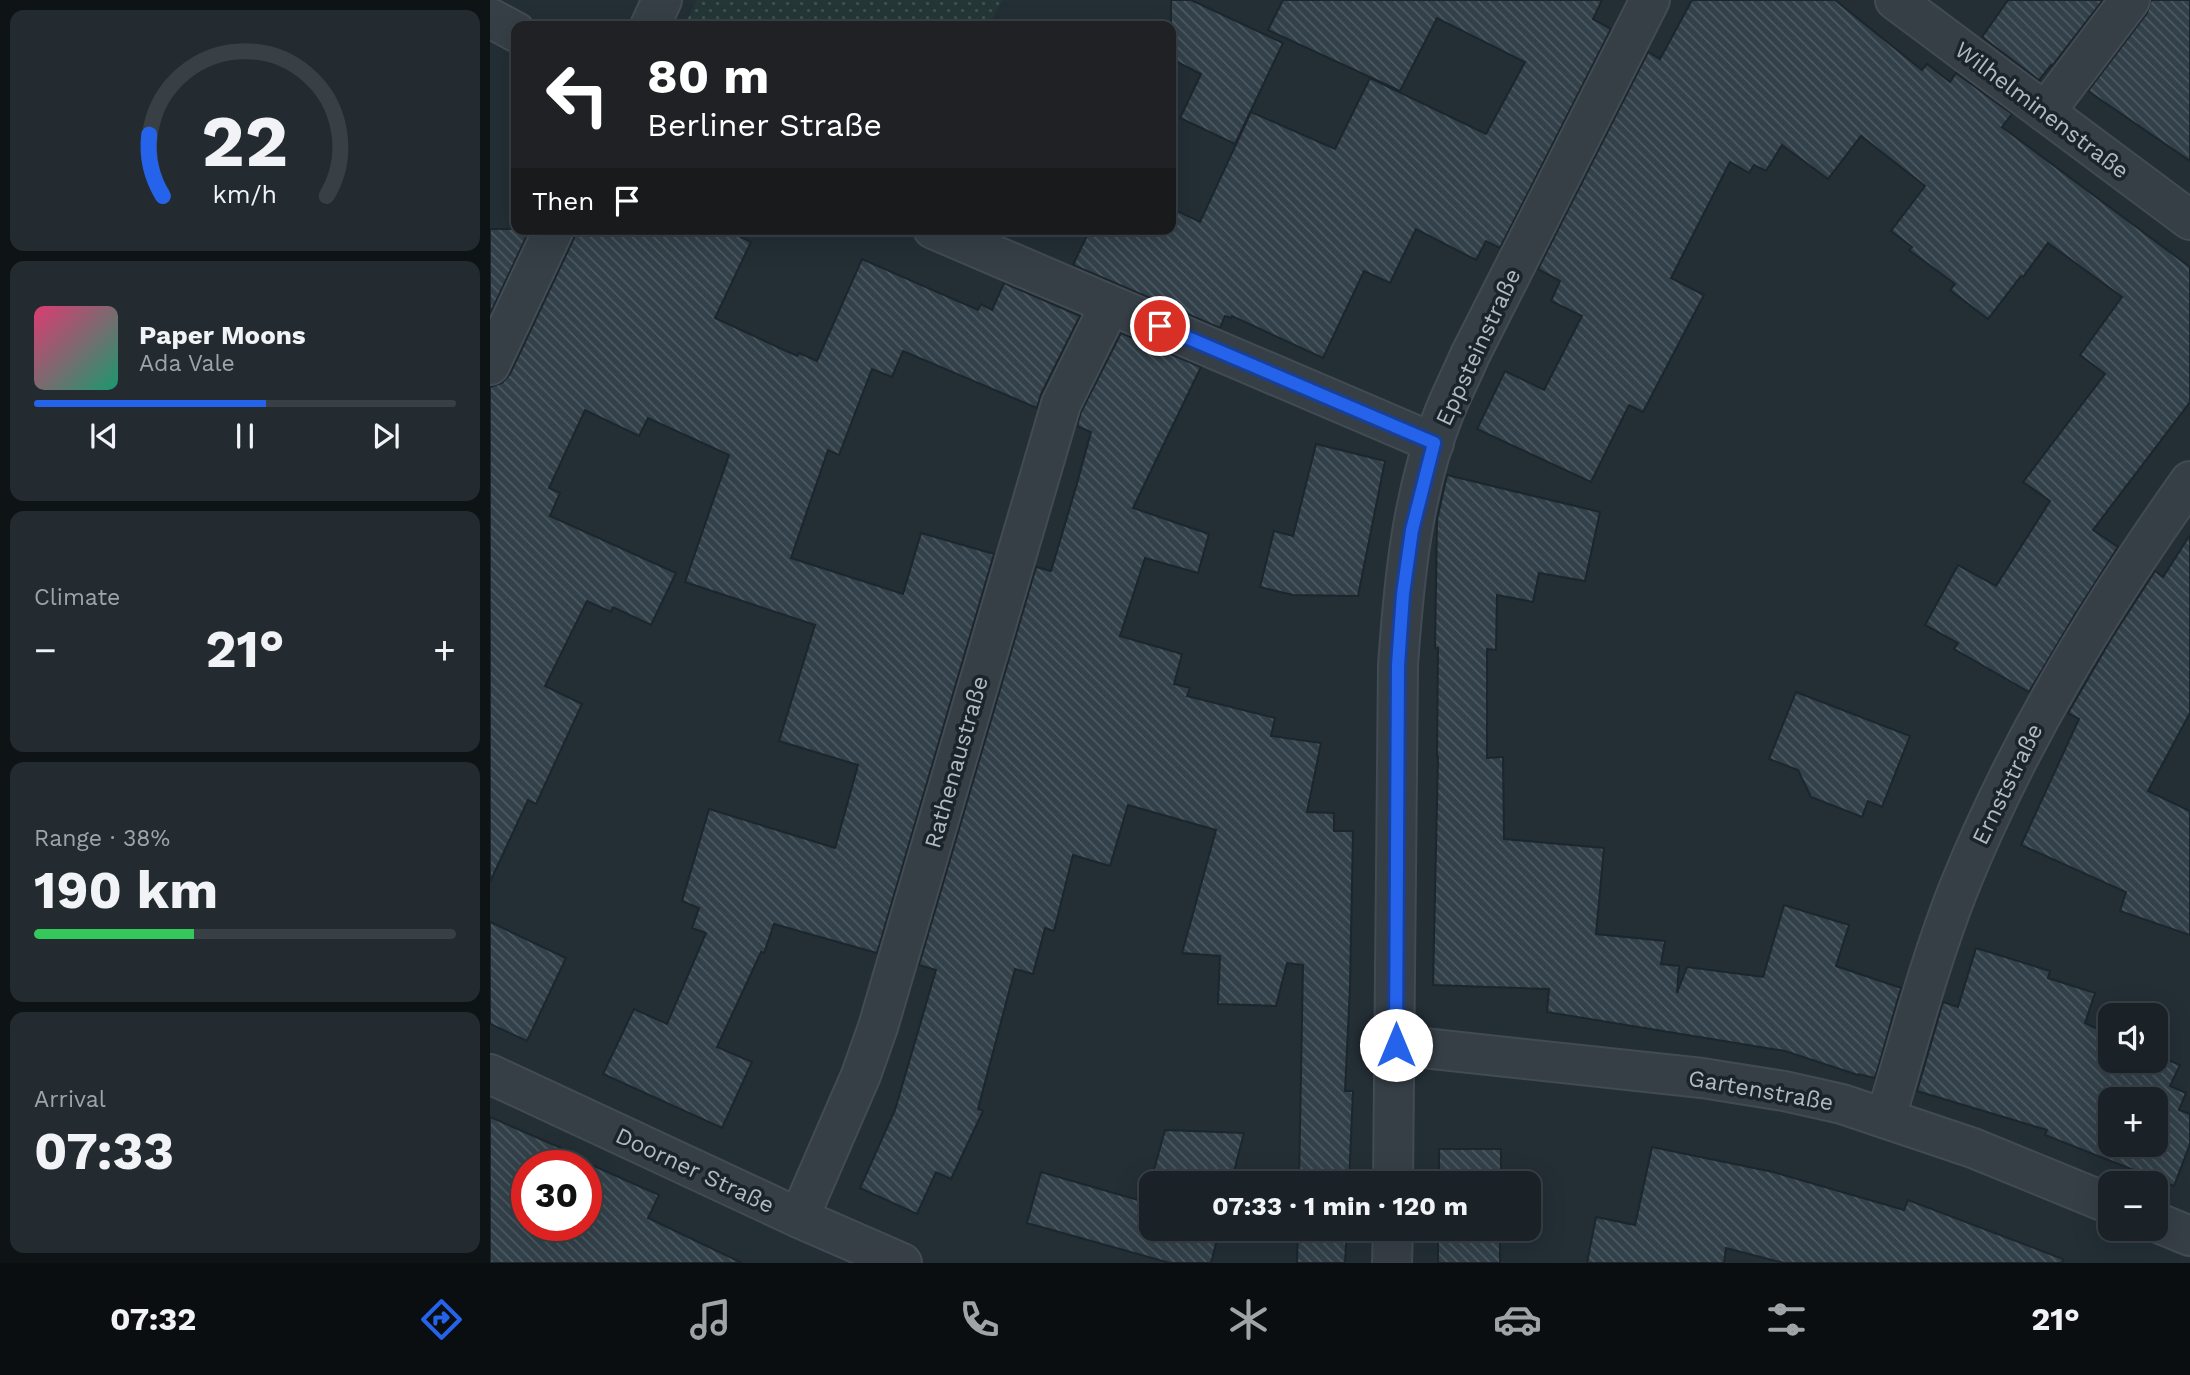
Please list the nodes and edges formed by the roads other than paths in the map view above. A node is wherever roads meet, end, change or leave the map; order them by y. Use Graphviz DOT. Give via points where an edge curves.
graph roads {
  1 [pos="662,0"];
  2 [pos="1650,0"];
  3 [pos="1895,0"];
  4 [pos="2130,0"];
  5 [pos="490,18"];
  6 [pos="652,21"];
  7 [pos="511,29"];
  8 [pos="2045,112"];
  9 [pos="2190,220"];
  10 [pos="551,235"];
  11 [pos="947,235"];
  12 [pos="1110,305"];
  13 [pos="490,365"];
  14 [pos="1434,443"];
  15 [pos="2190,481"];
  16 [pos="1396,1045"];
  17 [pos="490,1074"];
  18 [pos="1886,1117"];
  19 [pos="1393,1171"];
  20 [pos="2098,1199"];
  21 [pos="799,1218"];
  22 [pos="2168,1227"];
  23 [pos="2190,1236"];
  24 [pos="1393,1241"];
  25 [pos="902,1263"];
  26 [pos="1392,1263"];
  1 -- 6 [label="street"];
  2 -- 14 [label="street, Eppsteinstraße" via="1471,355"];
  3 -- 8 [label="street, Wilhelminenstraße"];
  4 -- 8 [label="street"];
  5 -- 7 [label="street"];
  8 -- 9 [label="street, Wilhelminenstraße"];
  10 -- 13 [label="street"];
  11 -- 12 [label="street"];
  12 -- 14 [label="street"];
  12 -- 21 [label="street, Rathenaustraße" via="1061,404 878,1027"];
  14 -- 16 [label="street, Eppsteinstraße" via="1412,530 1398,665"];
  15 -- 18 [label="street, Ernststraße" via="2110,596 2007,779 1957,893"];
  16 -- 18 [label="street, Gartenstraße" via="1702,1078 1784,1091"];
  16 -- 19 [label="street, Eppsteinstraße"];
  17 -- 21 [label="street, Doorner Straße"];
  18 -- 20 [label="street, Gartenstraße"];
  21 -- 25 [label="street, Doorner Straße"];
  22 -- 23 [label="street"];
  24 -- 26 [label="street"];
}
